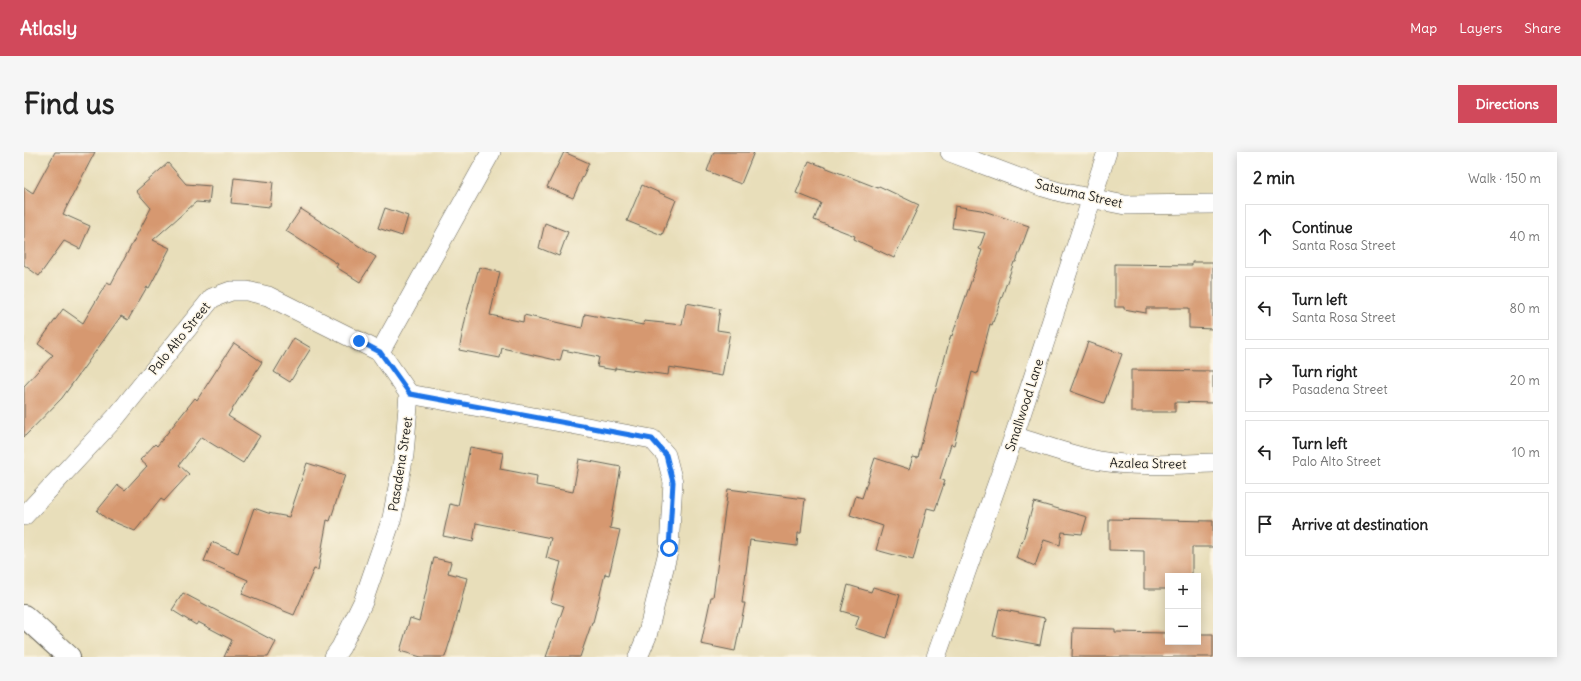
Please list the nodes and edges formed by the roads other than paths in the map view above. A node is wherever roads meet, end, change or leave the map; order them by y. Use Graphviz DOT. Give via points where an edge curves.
graph roads {
  1 [pos="491,152"];
  2 [pos="950,152"];
  3 [pos="1107,152"];
  4 [pos="1092,198"];
  5 [pos="1213,204"];
  6 [pos="380,352"];
  7 [pos="410,394"];
  8 [pos="1014,436"];
  9 [pos="1213,463"];
  10 [pos="24,516"];
  11 [pos="24,616"];
  12 [pos="69,657"];
  13 [pos="334,657"];
  14 [pos="638,657"];
  15 [pos="936,657"];
  1 -- 6 [label="street"];
  2 -- 4 [label="street, Satsuma Street" via="1043,187"];
  3 -- 4 [label="street, Smallwood Lane"];
  4 -- 5 [label="street, Satsuma Street" via="1125,205"];
  4 -- 8 [label="street, Smallwood Lane"];
  6 -- 7 [label="street"];
  6 -- 10 [label="street, Palo Alto Street" via="268,296 247,291 231,291 212,298 116,417"];
  7 -- 13 [label="street, Pasadena Street" via="404,455 392,518 363,602"];
  7 -- 14 [label="street" via="652,439 666,455 673,482 669,548 647,636"];
  8 -- 9 [label="street, Azalea Street" via="1100,461 1127,464"];
  8 -- 15 [label="street, Smallwood Lane"];
  11 -- 12 [label="main road"];
}
